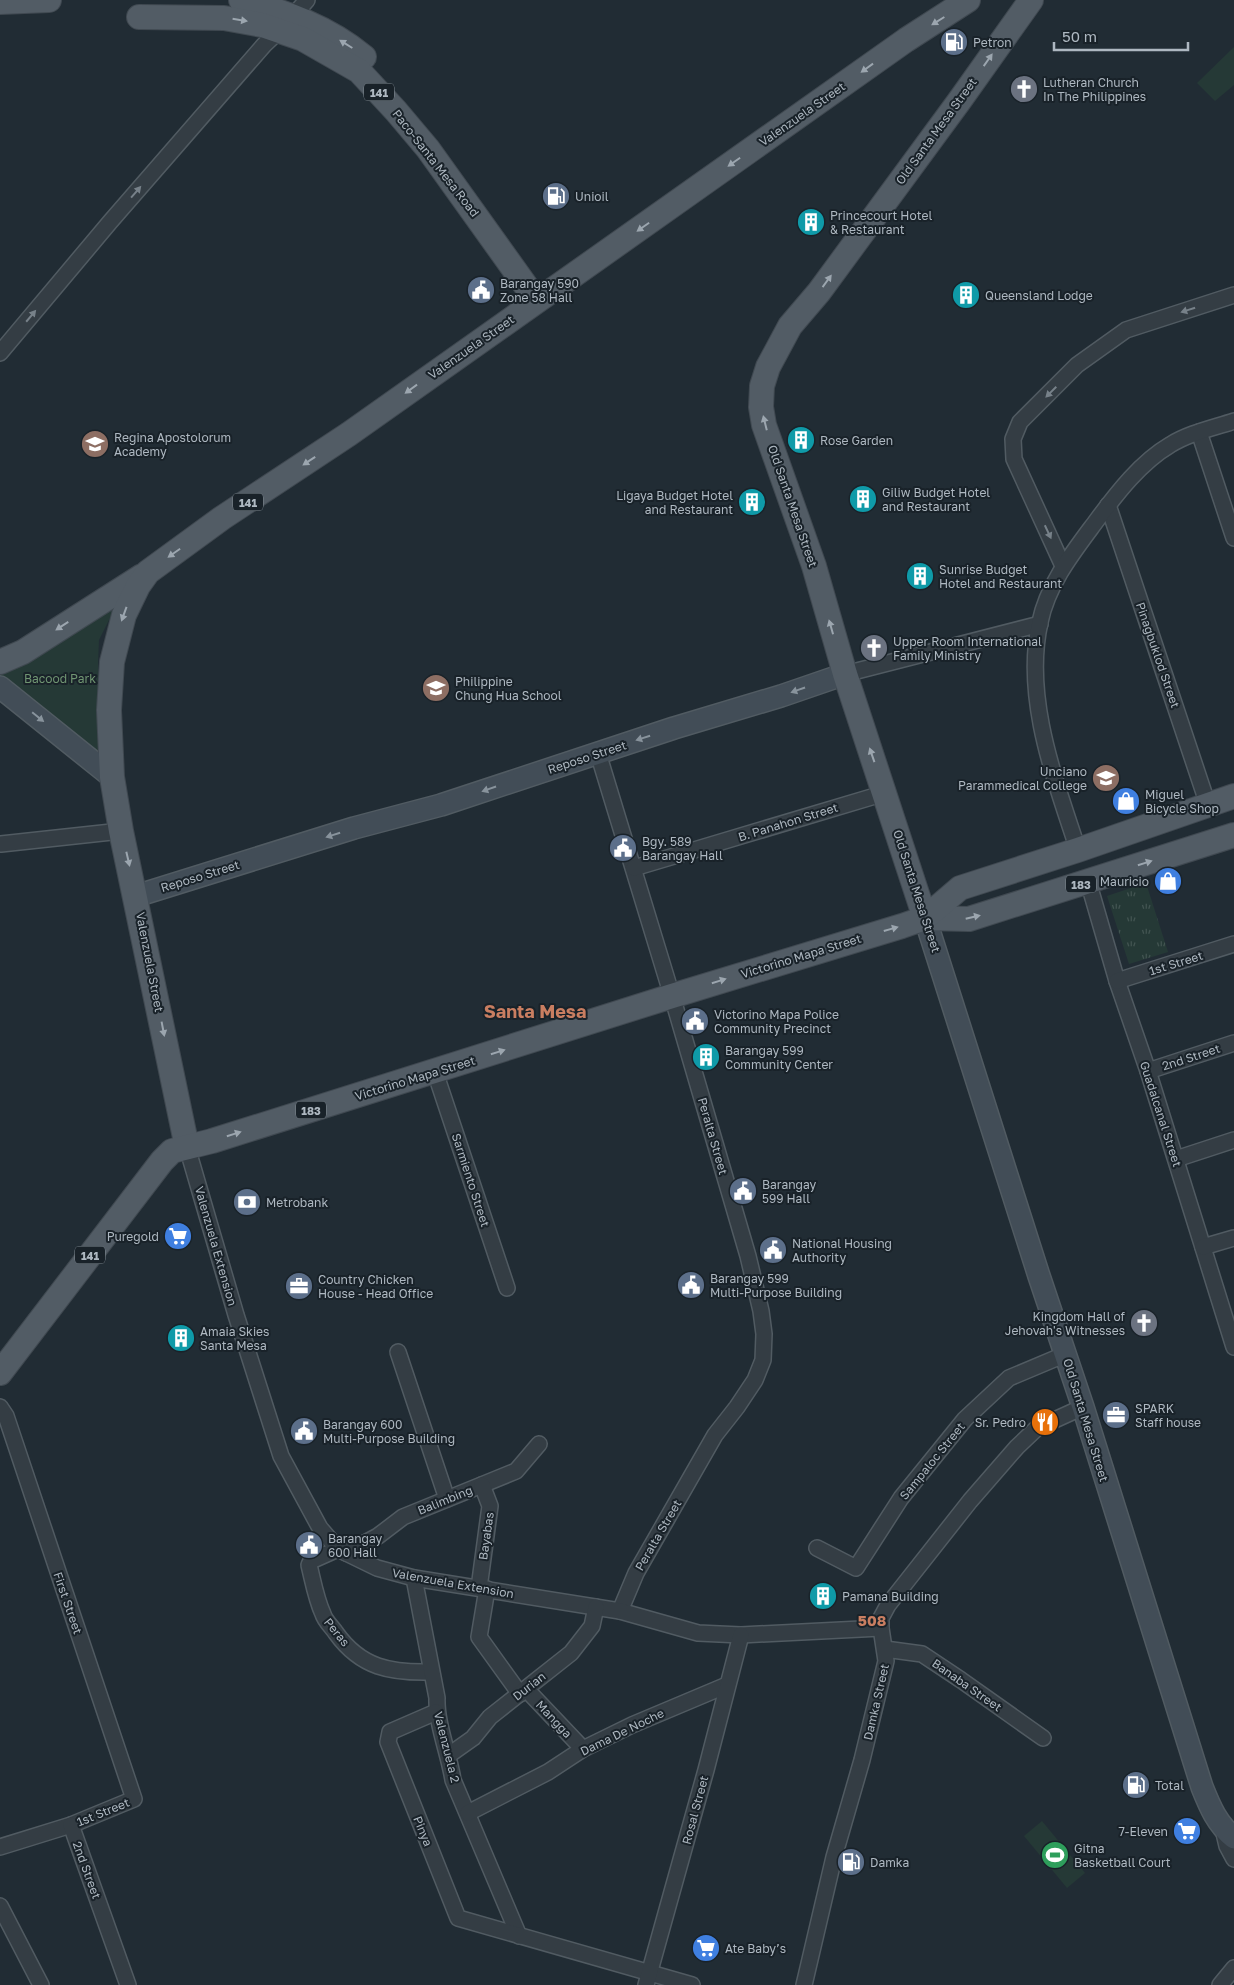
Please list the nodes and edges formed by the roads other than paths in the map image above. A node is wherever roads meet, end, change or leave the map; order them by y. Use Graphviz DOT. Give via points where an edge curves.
graph roads {
  1 [pos="49,0"];
  2 [pos="241,0"];
  3 [pos="968,0"];
  4 [pos="1031,0"];
  5 [pos="0,2"];
  6 [pos="142,9"];
  7 [pos="293,15"];
  8 [pos="543,295"];
  9 [pos="1234,295"];
  10 [pos="0,353"];
  11 [pos="1234,421"];
  12 [pos="1199,432"];
  13 [pos="1108,505"];
  14 [pos="1234,538"];
  15 [pos="1063,566"];
  16 [pos="148,572"];
  17 [pos="1040,624"];
  18 [pos="0,662"];
  19 [pos="845,674"];
  20 [pos="0,686"];
  21 [pos="598,752"];
  22 [pos="112,777"];
  23 [pos="885,793"];
  24 [pos="1234,796"];
  25 [pos="1208,805"];
  26 [pos="122,831"];
  27 [pos="1234,835"];
  28 [pos="1,844"];
  29 [pos="1078,850"];
  30 [pos="634,868"];
  31 [pos="1088,882"];
  32 [pos="136,896"];
  33 [pos="925,918"];
  34 [pos="1234,944"];
  35 [pos="1117,981"];
  36 [pos="672,996"];
  37 [pos="1234,1043"];
  38 [pos="1148,1071"];
  39 [pos="435,1072"];
  40 [pos="1234,1140"];
  41 [pos="187,1147"];
  42 [pos="1176,1159"];
  43 [pos="1234,1238"];
  44 [pos="1203,1248"];
  45 [pos="507,1288"];
  46 [pos="1233,1343"];
  47 [pos="398,1352"];
  48 [pos="1066,1354"];
  49 [pos="0,1373"];
  50 [pos="0,1407"];
  51 [pos="1083,1407"];
  52 [pos="539,1444"];
  53 [pos="482,1485"];
  54 [pos="447,1499"];
  55 [pos="817,1548"];
  56 [pos="342,1551"];
  57 [pos="414,1578"];
  58 [pos="483,1589"];
  59 [pos="596,1607"];
  60 [pos="620,1611"];
  61 [pos="880,1628"];
  62 [pos="741,1635"];
  63 [pos="885,1649"];
  64 [pos="431,1672"];
  65 [pos="727,1685"];
  66 [pos="523,1691"];
  67 [pos="436,1712"];
  68 [pos="1043,1738"];
  69 [pos="583,1749"];
  70 [pos="449,1755"];
  71 [pos="134,1799"];
  72 [pos="468,1813"];
  73 [pos="71,1825"];
  74 [pos="1229,1834"];
  75 [pos="0,1847"];
  76 [pos="1234,1858"];
  77 [pos="0,1906"];
  78 [pos="519,1936"];
  79 [pos="1234,1968"];
  80 [pos="648,1978"];
  81 [pos="41,1985"];
  82 [pos="128,1985"];
  83 [pos="692,1985"];
  84 [pos="804,1985"];
  85 [pos="1220,1985"];
  1 -- 5 [label="main road"];
  2 -- 7 [label="main road, Paco-Santa Mesa Road / 141"];
  3 -- 8 [label="main road, Valenzuela Street, one-way"];
  19 -- 4 [label="main road, Old Santa Mesa Street, one-way" via="814,566 764,425 762,386 768,367 790,326 824,285"];
  6 -- 7 [label="main road, Paco-Santa Mesa Road / 141, one-way" via="242,20"];
  7 -- 8 [label="main road, Paco-Santa Mesa Road / 141" via="350,46 387,79 440,142"];
  10 -- 7 [label="street, one-way" via="110,222"];
  8 -- 16 [label="main road, Valenzuela Street / 141, one-way"];
  9 -- 15 [label="street, one-way" via="1126,330 1077,365 1020,422 1013,439 1014,459"];
  11 -- 12 [label="street"];
  12 -- 13 [label="street" via="1171,444 1148,460"];
  12 -- 14 [label="street"];
  13 -- 15 [label="street"];
  13 -- 25 [label="street, Pinagbuklod Street"];
  15 -- 17 [label="street"];
  16 -- 18 [label="main road, one-way" via="23,652"];
  16 -- 22 [label="main road, Valenzuela Street / 141, one-way" via="130,599 112,662 109,710"];
  17 -- 19 [label="street, Reposo Street"];
  17 -- 29 [label="street" via="1036,675 1039,715 1047,754"];
  19 -- 21 [label="main road, Reposo Street, one-way"];
  23 -- 19 [label="main road, Old Santa Mesa Street, one-way"];
  20 -- 22 [label="main road, one-way"];
  21 -- 30 [label="street, Peralta Street"];
  21 -- 32 [label="main road, Reposo Street, one-way" via="441,806 354,828"];
  22 -- 26 [label="main road, Valenzuela Street / 141"];
  23 -- 30 [label="street, B. Panahon Street"];
  23 -- 33 [label="main road, Old Santa Mesa Street"];
  24 -- 25 [label="main road, Victorino Mapa Street / 183"];
  25 -- 29 [label="main road, Victorino Mapa Street / 183"];
  26 -- 28 [label="street"];
  26 -- 32 [label="main road, Valenzuela Street / 141, one-way"];
  31 -- 27 [label="main road, Victorino Mapa Street / 183, one-way"];
  29 -- 33 [label="main road, Victorino Mapa Street / 183" via="960,888"];
  30 -- 36 [label="street, Peralta Street"];
  33 -- 31 [label="main road, Victorino Mapa Street / 183, one-way" via="969,919"];
  31 -- 35 [label="street, Guadalcanal Street"];
  32 -- 41 [label="main road, Valenzuela Street / 141, one-way"];
  36 -- 33 [label="main road, Victorino Mapa Street / 183, one-way"];
  33 -- 48 [label="main road, Old Santa Mesa Street"];
  34 -- 35 [label="street, 1st Street"];
  35 -- 38 [label="street, Guadalcanal Street"];
  39 -- 36 [label="main road, Victorino Mapa Street / 183, one-way"];
  36 -- 60 [label="street, Peralta Street" via="748,1256 764,1334 763,1360 755,1380 715,1435 636,1573"];
  37 -- 38 [label="street, 2nd Street"];
  38 -- 42 [label="street, Guadalcanal Street"];
  41 -- 39 [label="main road, Victorino Mapa Street / 183, one-way"];
  39 -- 45 [label="street, Sarmiento Street"];
  40 -- 42 [label="street"];
  41 -- 49 [label="main road, Victorino Mapa Street / 141" via="172,1151 162,1161"];
  41 -- 56 [label="street, Valenzuela Extension" via="281,1456 320,1528"];
  42 -- 44 [label="street, Guadalcanal Street"];
  43 -- 44 [label="street"];
  44 -- 46 [label="street, Guadalcanal Street"];
  47 -- 54 [label="street"];
  48 -- 51 [label="main road, Old Santa Mesa Street"];
  48 -- 55 [label="street, Sampaloc Street" via="1009,1378 965,1419 901,1498 856,1568"];
  50 -- 71 [label="street, First Street" via="9,1425"];
  51 -- 61 [label="street" via="1037,1428 1017,1447 888,1605"];
  51 -- 74 [label="main road, Old Santa Mesa Street" via="1202,1787 1209,1805"];
  52 -- 53 [label="street, Balimbing" via="516,1471"];
  53 -- 54 [label="street, Balimbing"];
  53 -- 58 [label="street, Bayabas" via="490,1506"];
  54 -- 56 [label="street, Balimbing" via="403,1517 378,1536"];
  56 -- 57 [label="street, Valenzuela Extension" via="377,1568"];
  56 -- 64 [label="street, Peras" via="310,1561 309,1565 323,1615 342,1641 361,1659 386,1670"];
  57 -- 58 [label="street, Valenzuela Extension"];
  57 -- 64 [label="street, Valenzuela 2"];
  58 -- 59 [label="street, Valenzuela Extension"];
  58 -- 66 [label="street, Bayabas" via="479,1637"];
  59 -- 60 [label="street, Valenzuela Extension"];
  59 -- 66 [label="street, Durian" via="592,1626 571,1653"];
  60 -- 62 [label="street, Valenzuela Extension" via="698,1633"];
  61 -- 62 [label="street, Valenzuela Extension"];
  61 -- 63 [label="street, Damka Street"];
  62 -- 65 [label="street, Rosal Street"];
  63 -- 68 [label="street, Banaba Street" via="922,1654"];
  63 -- 84 [label="street, Damka Street" via="886,1661 835,1852"];
  64 -- 67 [label="street, Valenzuela 2" via="437,1698"];
  65 -- 69 [label="street, Dama De Noche"];
  65 -- 80 [label="street, Rosal Street"];
  66 -- 69 [label="street, Mangga"];
  66 -- 70 [label="street, Durian" via="490,1717 473,1738"];
  67 -- 70 [label="street, Valenzuela 2"];
  67 -- 78 [label="street, Pinya" via="390,1732 388,1742 458,1918"];
  69 -- 72 [label="street, Dama De Noche" via="548,1772"];
  70 -- 72 [label="street, Valenzuela 2" via="453,1780"];
  71 -- 73 [label="street, 1st Street"];
  72 -- 78 [label="street, Valenzuela 2"];
  73 -- 75 [label="street, 2nd Street"];
  73 -- 82 [label="street, 2nd Street"];
  74 -- 76 [label="street" via="1227,1846"];
  77 -- 81 [label="street"];
  78 -- 80 [label="street"];
  79 -- 85 [label="street"];
  80 -- 83 [label="street"];
}
